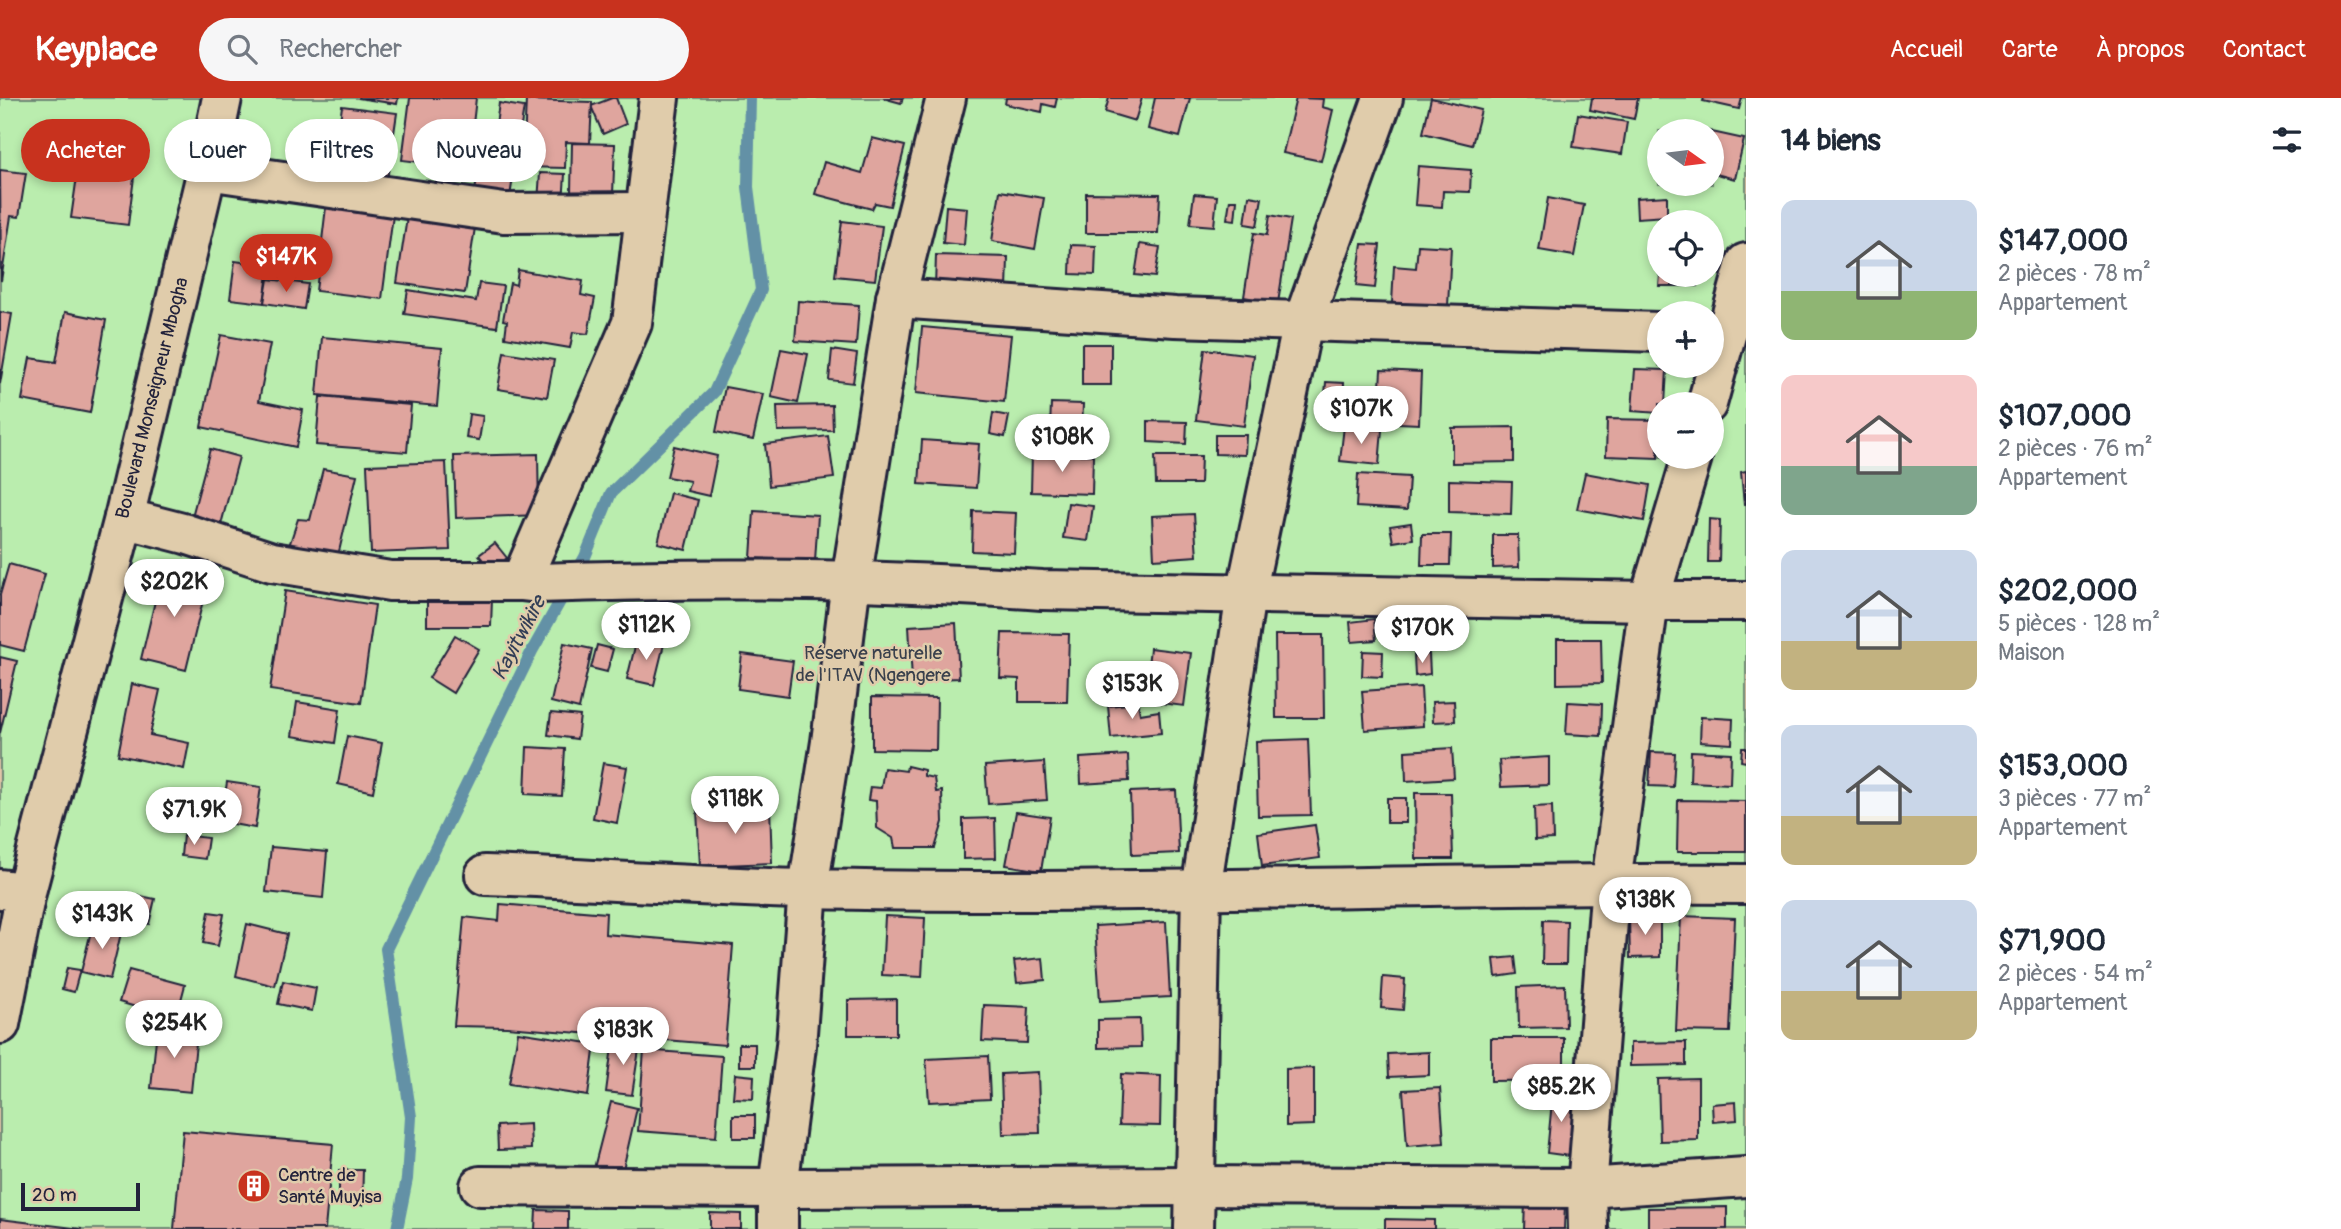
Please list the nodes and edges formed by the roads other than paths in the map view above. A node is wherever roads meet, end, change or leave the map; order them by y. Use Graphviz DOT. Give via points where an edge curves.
graph roads {
  1 [pos="222,98"];
  2 [pos="659,98"];
  3 [pos="946,98"];
  4 [pos="1383,98"];
  5 [pos="218,119"];
  6 [pos="271,179"];
  7 [pos="204,182"];
  8 [pos="644,212"];
  9 [pos="1746,263"];
  10 [pos="897,298"];
  11 [pos="1303,322"];
  12 [pos="1647,332"];
  13 [pos="1728,334"];
  14 [pos="1711,392"];
  15 [pos="1688,469"];
  16 [pos="124,518"];
  17 [pos="852,581"];
  18 [pos="530,582"];
  19 [pos="1246,594"];
  20 [pos="1649,601"];
  21 [pos="1746,601"];
  22 [pos="485,875"];
  23 [pos="1611,883"];
  24 [pos="1746,884"];
  25 [pos="808,889"];
  26 [pos="1201,890"];
  27 [pos="13,891"];
  28 [pos="0,1024"];
  29 [pos="1746,1177"];
  30 [pos="481,1186"];
  31 [pos="1196,1186"];
  32 [pos="778,1188"];
  33 [pos="1587,1188"];
  34 [pos="778,1229"];
  35 [pos="1194,1229"];
  36 [pos="1588,1229"];
  1 -- 5 [label="street, Boulevard Monseigneur Mbogha"];
  2 -- 8 [label="street"];
  3 -- 10 [label="street"];
  4 -- 11 [label="street"];
  6 -- 8 [label="street" via="504,213"];
  7 -- 16 [label="street, Boulevard Monseigneur Mbogha"];
  8 -- 18 [label="street" via="632,323"];
  9 -- 13 [label="street"];
  10 -- 11 [label="street"];
  10 -- 17 [label="street"];
  11 -- 12 [label="street"];
  11 -- 19 [label="street"];
  13 -- 14 [label="street"];
  15 -- 20 [label="street"];
  16 -- 18 [label="street" via="272,562 390,581"];
  16 -- 27 [label="street, Boulevard Monseigneur Mbogha"];
  17 -- 18 [label="street"];
  17 -- 19 [label="street"];
  17 -- 25 [label="street"];
  19 -- 20 [label="street"];
  19 -- 26 [label="street"];
  20 -- 21 [label="street"];
  20 -- 23 [label="street"];
  22 -- 25 [label="street"];
  23 -- 24 [label="street"];
  23 -- 26 [label="street"];
  23 -- 33 [label="street"];
  25 -- 26 [label="street"];
  25 -- 32 [label="street" via="796,1046"];
  26 -- 31 [label="street"];
  27 -- 28 [label="street, Boulevard Monseigneur Mbogha"];
  29 -- 33 [label="street"];
  30 -- 32 [label="street"];
  31 -- 32 [label="street"];
  31 -- 33 [label="street"];
  31 -- 35 [label="street"];
  32 -- 34 [label="street"];
  33 -- 36 [label="street"];
}
